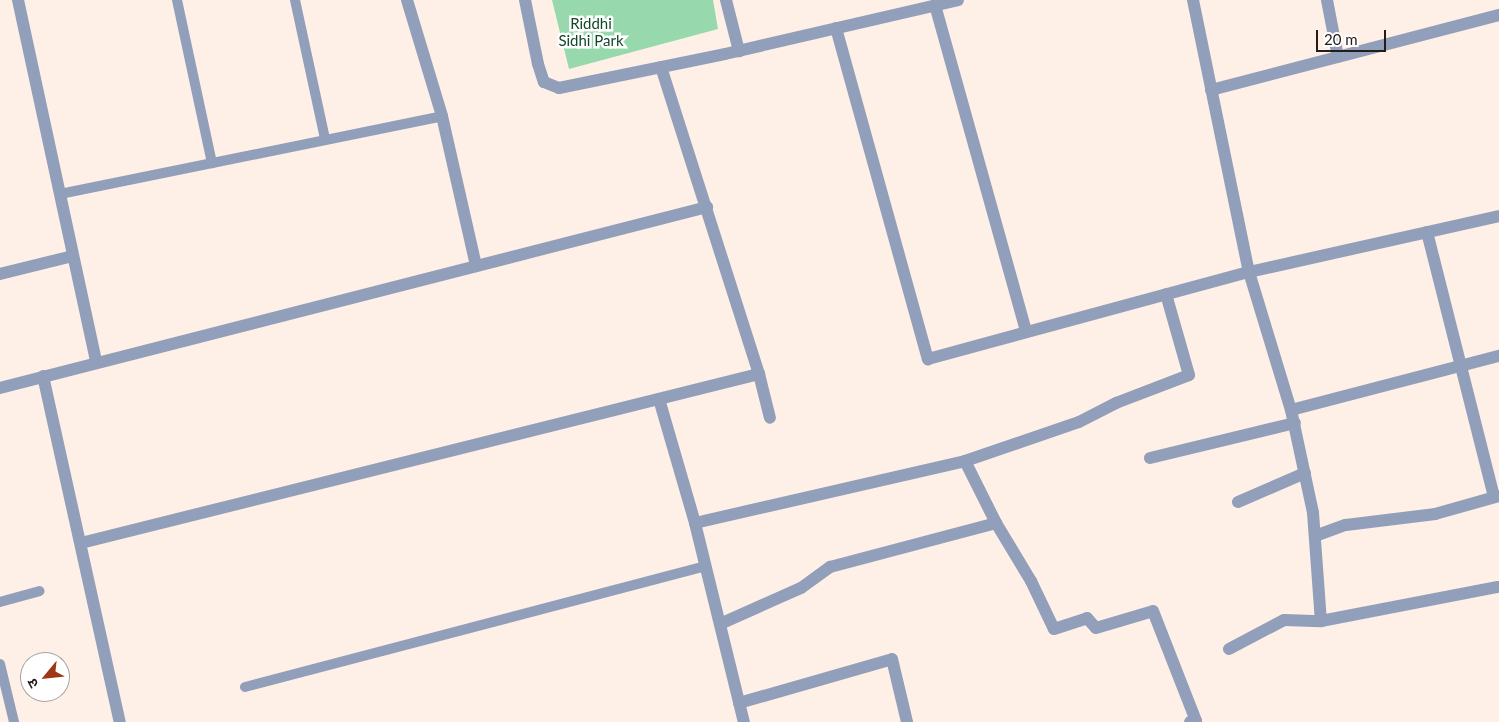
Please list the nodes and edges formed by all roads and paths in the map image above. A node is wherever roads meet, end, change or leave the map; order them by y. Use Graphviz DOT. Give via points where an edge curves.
graph roads {
  1 [pos="18,0"];
  2 [pos="177,0"];
  3 [pos="295,0"];
  4 [pos="406,0"];
  5 [pos="525,0"];
  6 [pos="726,0"];
  7 [pos="958,0"];
  8 [pos="1192,0"];
  9 [pos="1326,0"];
  10 [pos="935,5"];
  11 [pos="1499,14"];
  12 [pos="836,28"];
  13 [pos="739,51"];
  14 [pos="1338,58"];
  15 [pos="661,67"];
  16 [pos="1211,90"];
  17 [pos="442,116"];
  18 [pos="325,139"];
  19 [pos="212,163"];
  20 [pos="60,194"];
  21 [pos="706,207"];
  22 [pos="1499,216"];
  23 [pos="1427,232"];
  24 [pos="73,256"];
  25 [pos="476,266"];
  26 [pos="1249,272"];
  27 [pos="0,274"];
  28 [pos="1166,294"];
  29 [pos="1026,332"];
  30 [pos="1499,356"];
  31 [pos="96,361"];
  32 [pos="1461,365"];
  33 [pos="759,374"];
  34 [pos="43,376"];
  35 [pos="0,388"];
  36 [pos="659,399"];
  37 [pos="1292,410"];
  38 [pos="770,418"];
  39 [pos="1294,423"];
  40 [pos="1150,458"];
  41 [pos="965,461"];
  42 [pos="1305,473"];
  43 [pos="1497,497"];
  44 [pos="1238,502"];
  45 [pos="996,523"];
  46 [pos="695,524"];
  47 [pos="1315,536"];
  48 [pos="81,543"];
  49 [pos="705,566"];
  50 [pos="1498,587"];
  51 [pos="40,591"];
  52 [pos="0,602"];
  53 [pos="1321,621"];
  54 [pos="720,624"];
  55 [pos="1229,649"];
  56 [pos="0,664"];
  57 [pos="245,687"];
  58 [pos="739,703"];
  59 [pos="14,722"];
  60 [pos="120,722"];
  61 [pos="744,722"];
  62 [pos="907,722"];
  63 [pos="1190,722"];
  1 -- 20 [label="street"];
  2 -- 19 [label="lane"];
  3 -- 18 [label="lane"];
  4 -- 17 [label="street"];
  5 -- 15 [label="street" via="544,82 559,88"];
  6 -- 13 [label="street"];
  7 -- 10 [label="street"];
  8 -- 16 [label="street"];
  9 -- 14 [label="street"];
  10 -- 12 [label="street"];
  10 -- 29 [label="street"];
  11 -- 14 [label="street"];
  12 -- 13 [label="street"];
  12 -- 29 [label="street" via="928,359"];
  13 -- 15 [label="street"];
  14 -- 16 [label="street"];
  15 -- 21 [label="street"];
  16 -- 26 [label="street"];
  17 -- 18 [label="lane"];
  17 -- 25 [label="street"];
  18 -- 19 [label="lane"];
  19 -- 20 [label="lane"];
  20 -- 24 [label="street"];
  21 -- 25 [label="street"];
  21 -- 33 [label="street"];
  22 -- 23 [label="street"];
  23 -- 26 [label="street"];
  23 -- 32 [label="street"];
  24 -- 27 [label="street"];
  24 -- 31 [label="street"];
  25 -- 31 [label="street"];
  26 -- 28 [label="street"];
  26 -- 37 [label="street"];
  28 -- 29 [label="street"];
  28 -- 41 [label="street" via="1189,375 1116,403 1079,422"];
  30 -- 32 [label="street"];
  31 -- 34 [label="street"];
  32 -- 37 [label="street"];
  32 -- 43 [label="street"];
  33 -- 36 [label="street"];
  33 -- 38 [label="street"];
  34 -- 35 [label="street"];
  34 -- 48 [label="street"];
  36 -- 46 [label="street"];
  36 -- 48 [label="street"];
  37 -- 39 [label="street"];
  39 -- 40 [label="street"];
  39 -- 42 [label="street"];
  41 -- 45 [label="street"];
  41 -- 46 [label="street"];
  42 -- 44 [label="street"];
  42 -- 47 [label="street"];
  43 -- 47 [label="street" via="1435,514 1346,525"];
  45 -- 54 [label="street" via="830,567 801,588"];
  45 -- 63 [label="street" via="1031,581 1054,629 1086,618 1096,628 1153,611 1196,721"];
  46 -- 49 [label="street"];
  47 -- 53 [label="street"];
  48 -- 60 [label="street"];
  49 -- 54 [label="street"];
  49 -- 57 [label="lane"];
  50 -- 53 [label="street"];
  51 -- 52 [label="lane"];
  53 -- 55 [label="street" via="1284,620"];
  54 -- 58 [label="street"];
  56 -- 59 [label="lane"];
  58 -- 61 [label="street"];
  58 -- 62 [label="street" via="892,659"];
}
